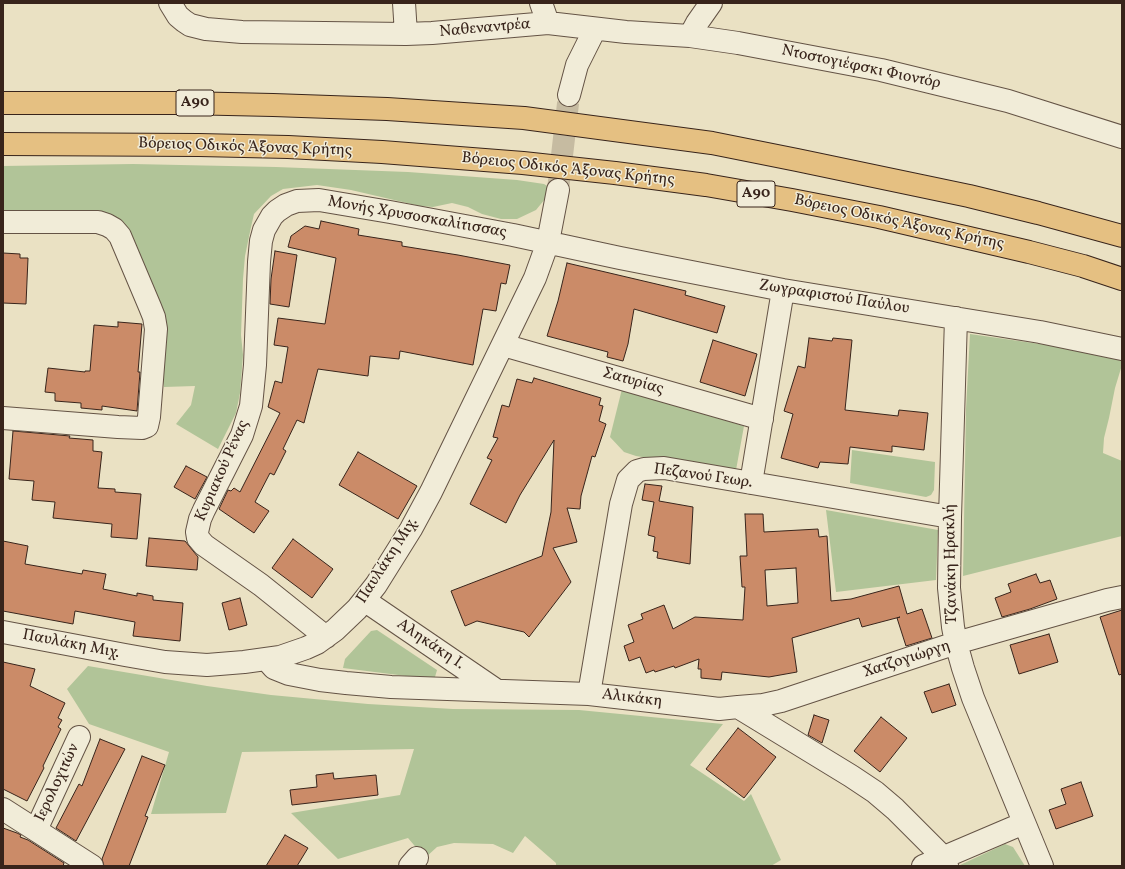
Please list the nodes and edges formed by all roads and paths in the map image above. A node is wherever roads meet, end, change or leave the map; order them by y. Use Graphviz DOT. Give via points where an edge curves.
graph roads {
  1 [pos="170,3"];
  2 [pos="404,3"];
  3 [pos="711,3"];
  4 [pos="544,13"];
  5 [pos="595,29"];
  6 [pos="406,34"];
  7 [pos="690,36"];
  8 [pos="569,95"];
  9 [pos="3,103"];
  10 [pos="1122,137"];
  11 [pos="3,144"];
  12 [pos="558,190"];
  13 [pos="286,205"];
  14 [pos="3,222"];
  15 [pos="1122,236"];
  16 [pos="548,242"];
  17 [pos="1122,279"];
  18 [pos="783,290"];
  19 [pos="956,318"];
  20 [pos="503,345"];
  21 [pos="1119,348"];
  22 [pos="3,418"];
  23 [pos="762,418"];
  24 [pos="751,483"];
  25 [pos="950,517"];
  26 [pos="1122,597"];
  27 [pos="364,600"];
  28 [pos="3,632"];
  29 [pos="326,637"];
  30 [pos="956,643"];
  31 [pos="266,660"];
  32 [pos="496,690"];
  33 [pos="589,694"];
  34 [pos="738,707"];
  35 [pos="79,737"];
  36 [pos="3,809"];
  37 [pos="1024,822"];
  38 [pos="36,830"];
  39 [pos="945,862"];
  40 [pos="92,866"];
  41 [pos="923,866"];
  42 [pos="1042,866"];
  1 -- 6 [label="street, Ναθεναντρέα" via="178,16 190,25 212,30"];
  2 -- 6 [label="street"];
  3 -- 7 [label="street"];
  4 -- 5 [label="street, Ναθεναντρέα" via="572,25"];
  4 -- 6 [label="street, Ναθεναντρέα" via="432,33"];
  5 -- 7 [label="street, Ντοστογιέφσκι Φιοντόρ"];
  5 -- 8 [label="street" via="577,65"];
  7 -- 10 [label="street, Ντοστογιέφσκι Φιοντόρ" via="881,70 1008,101"];
  9 -- 15 [label="highway, Α90" via="288,106 387,109 524,118 712,143 969,196"];
  11 -- 17 [label="highway, Βόρειος Οδικός Άξονας Κρήτης / Α90" via="199,145 382,152 615,173 792,200 1029,252"];
  12 -- 16 [label="street, Παυλάκη Μιχ."];
  13 -- 16 [label="street, Μονής Χρυσοσκαλίτισσας" via="304,200 336,202"];
  13 -- 29 [label="street, Κυριακού Ρένας" via="272,216 261,241 253,391 247,421 204,510 197,532 204,545 261,585"];
  14 -- 22 [label="street" via="98,222 114,228 120,236 154,317 156,329 149,417 146,426 118,427"];
  16 -- 18 [label="street, Ζωγραφιστού Παύλου"];
  16 -- 20 [label="street, Παυλάκη Μιχ." via="535,278"];
  18 -- 19 [label="street, Ζωγραφιστού Παύλου"];
  18 -- 23 [label="street"];
  19 -- 21 [label="street, Ζωγραφιστού Παύλου"];
  19 -- 25 [label="street, Τζανάκη Ηρακλή"];
  20 -- 23 [label="street, Σατυρίας"];
  20 -- 27 [label="street, Παυλάκη Μιχ." via="421,511 396,554"];
  23 -- 24 [label="street"];
  24 -- 25 [label="street, Πεζανού Γεωρ."];
  24 -- 33 [label="street, Πεζανού Γεωρ." via="664,468 644,469 632,474 621,504"];
  25 -- 30 [label="street, Τζανάκη Ηρακλή" via="950,601"];
  26 -- 30 [label="street, Χατζογιώργη"];
  27 -- 29 [label="street, Παυλάκη Μιχ." via="349,618"];
  27 -- 32 [label="street, Αληκάκη Ι."];
  28 -- 31 [label="street, Παυλάκη Μιχ." via="125,656 187,664"];
  29 -- 31 [label="street, Παυλάκη Μιχ." via="306,648"];
  30 -- 34 [label="street, Χατζογιώργη" via="781,701"];
  30 -- 37 [label="street, Τζανάκη Ηρακλή" via="973,698"];
  31 -- 32 [label="street, Αλικάκη" via="279,670 320,680 391,687"];
  32 -- 33 [label="street, Αλικάκη"];
  33 -- 34 [label="street, Αλικάκη" via="719,709"];
  34 -- 39 [label="street" via="875,792 901,814"];
  35 -- 38 [label="street, Ιερολοχιτών"];
  36 -- 38 [label="street, Ιερολοχιτών"];
  37 -- 39 [label="street"];
  37 -- 42 [label="street, Τζανάκη Ηρακλή"];
  38 -- 40 [label="street, Ιερολοχιτών"];
  39 -- 41 [label="street"];
}
